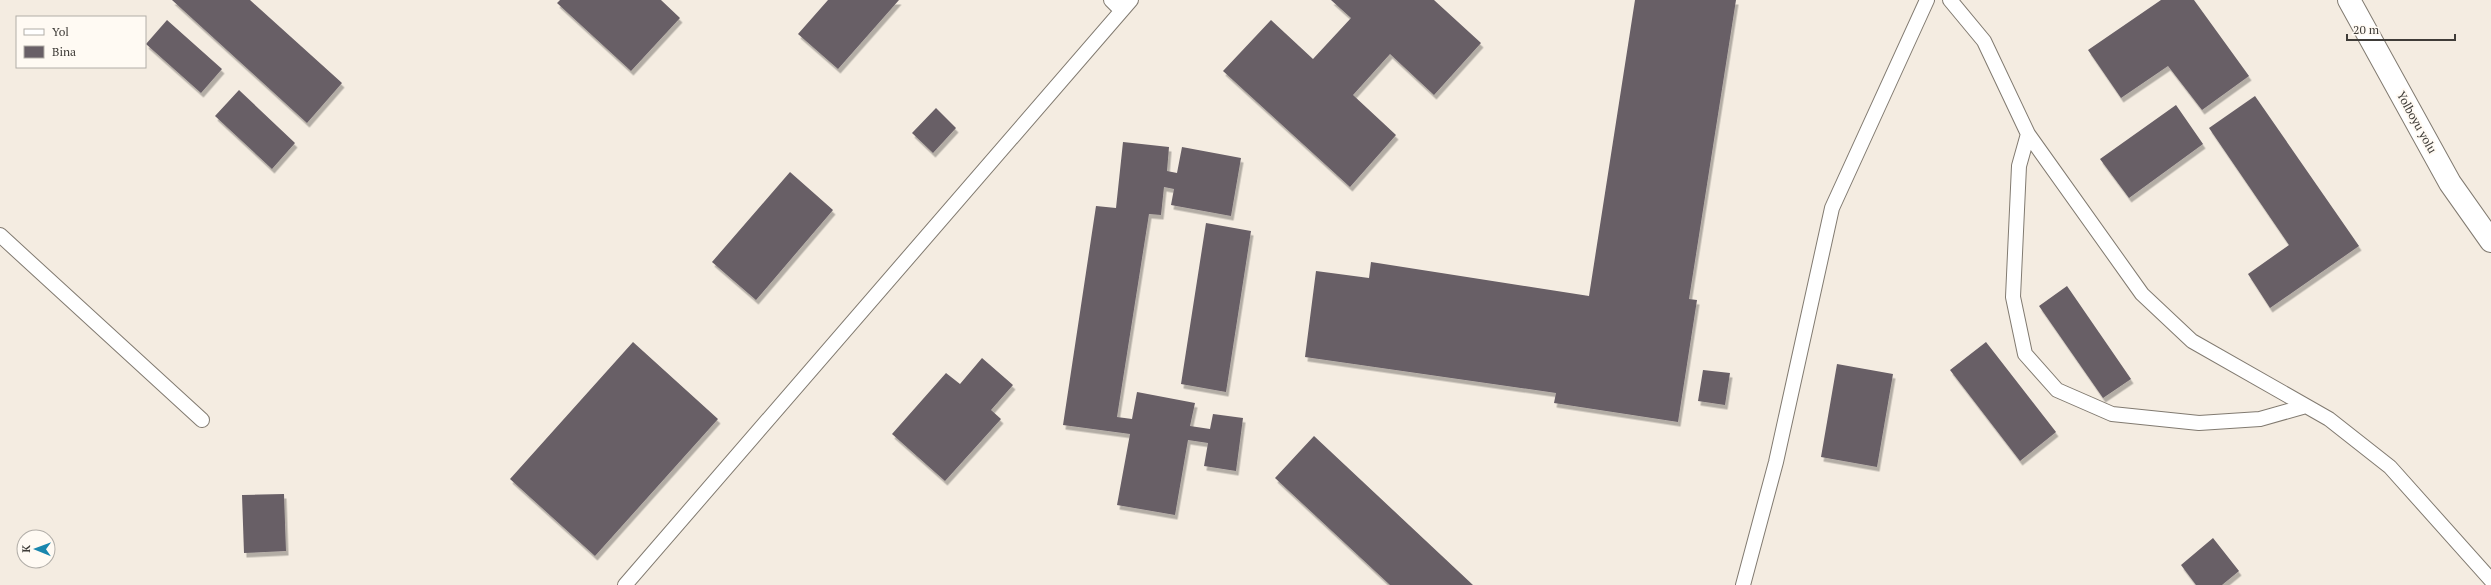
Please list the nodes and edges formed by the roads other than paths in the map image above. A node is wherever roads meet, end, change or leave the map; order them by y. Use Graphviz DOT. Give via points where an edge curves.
graph roads {
  1 [pos="1111,0"];
  2 [pos="1131,0"];
  3 [pos="1927,0"];
  4 [pos="1950,0"];
  5 [pos="2349,0"];
  6 [pos="1121,10"];
  7 [pos="2028,134"];
  8 [pos="0,235"];
  9 [pos="2491,241"];
  10 [pos="2306,406"];
  11 [pos="202,420"];
  12 [pos="2491,580"];
  13 [pos="625,585"];
  14 [pos="1743,585"];
  1 -- 6 [label="lane"];
  2 -- 6 [label="lane"];
  3 -- 14 [label="lane" via="1832,208 1776,462"];
  4 -- 7 [label="lane" via="1984,41"];
  5 -- 9 [label="main road, Yolboyu yolu" via="2450,183"];
  6 -- 13 [label="lane"];
  7 -- 10 [label="lane" via="2142,294 2192,342"];
  7 -- 10 [label="lane" via="2019,166 2013,297 2025,354 2057,390 2112,414 2199,423 2260,419"];
  8 -- 11 [label="lane"];
  10 -- 12 [label="lane" via="2329,419 2390,467"];
}
